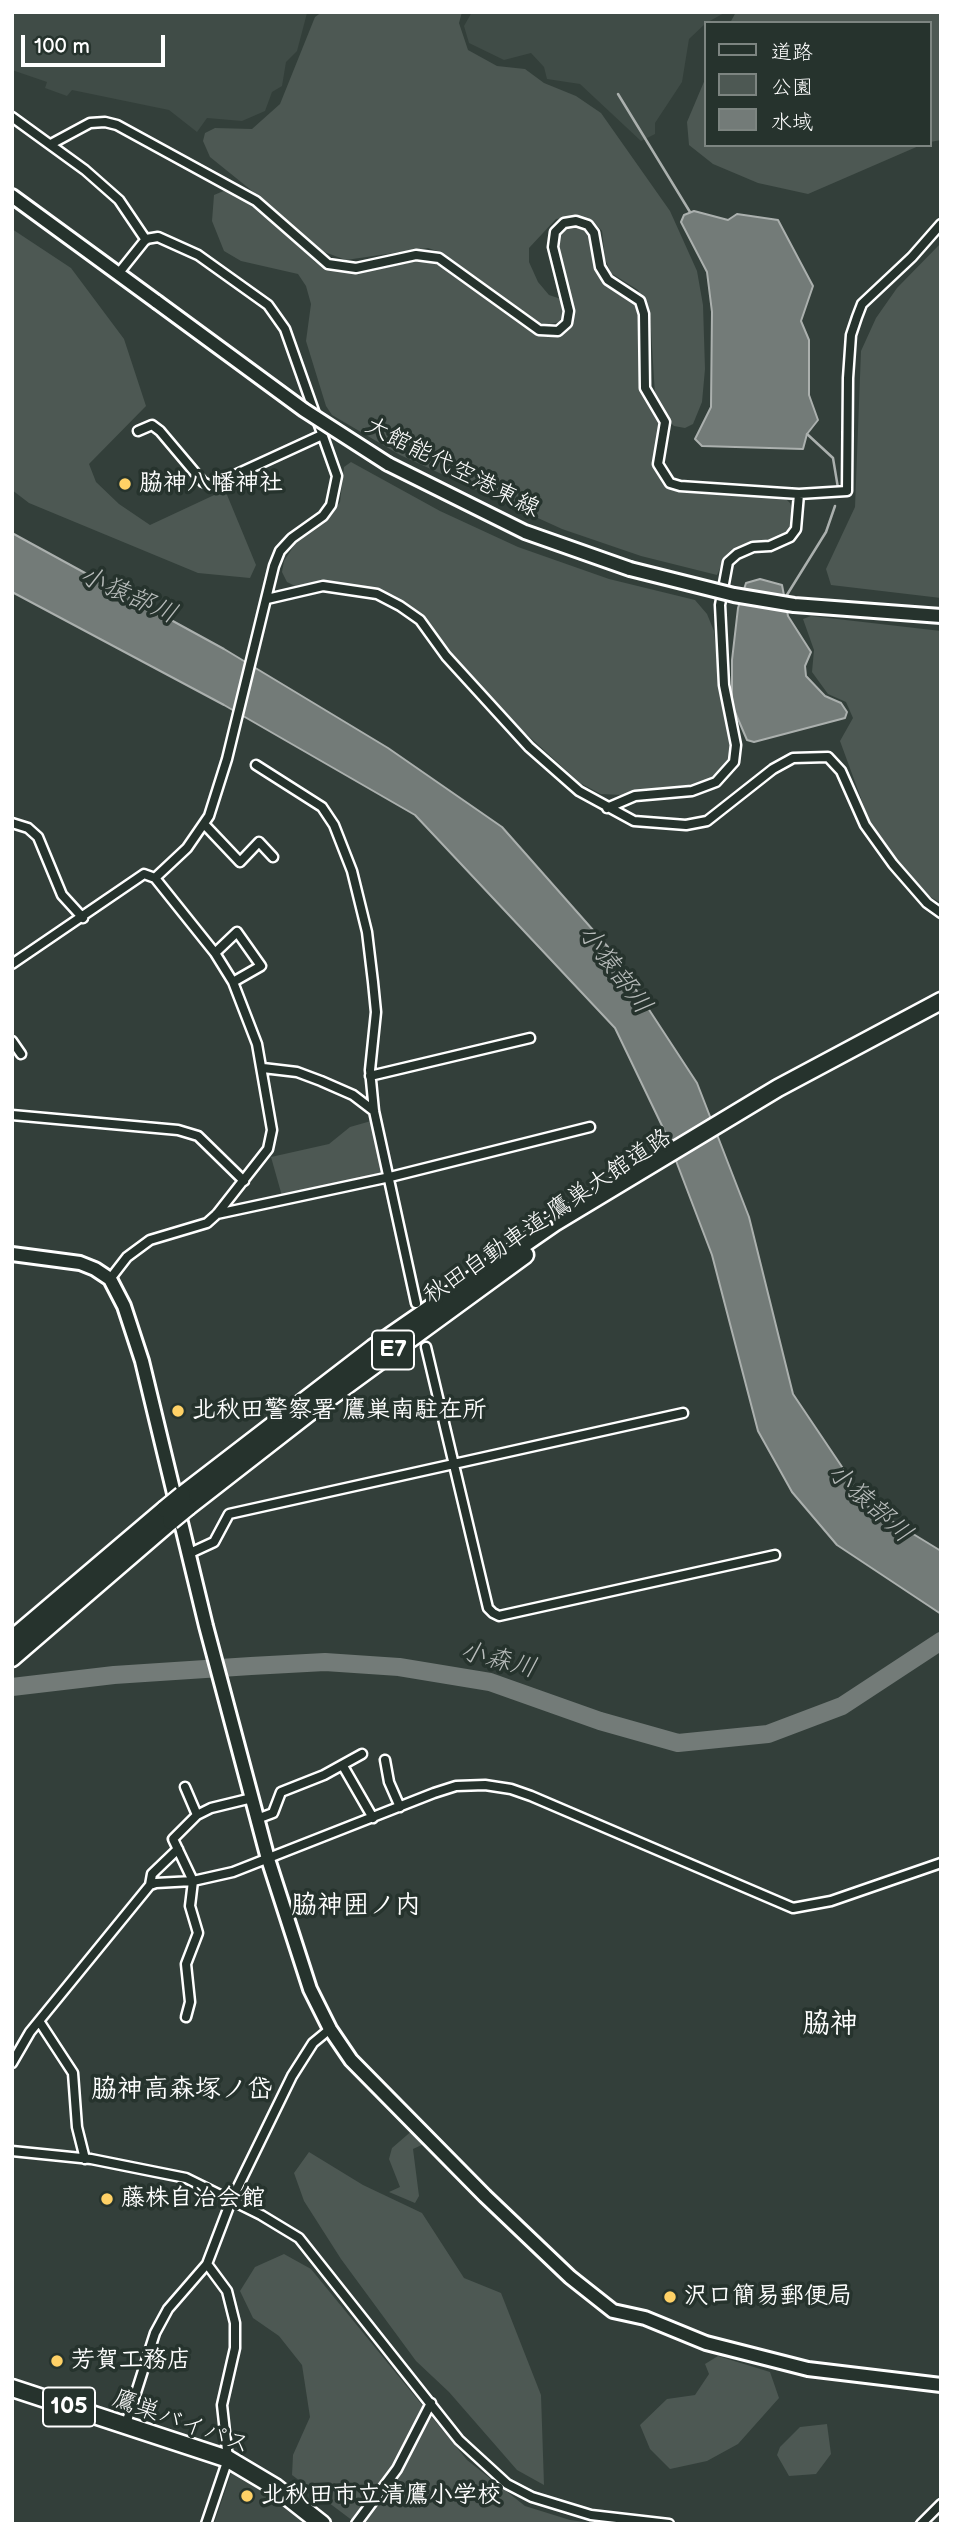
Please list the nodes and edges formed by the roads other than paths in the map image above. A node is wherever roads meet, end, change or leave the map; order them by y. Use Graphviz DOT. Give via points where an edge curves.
graph roads {
  1 [pos="12,117"];
  2 [pos="51,144"];
  3 [pos="12,196"];
  4 [pos="941,224"];
  5 [pos="146,240"];
  6 [pos="118,274"];
  7 [pos="138,431"];
  8 [pos="322,435"];
  9 [pos="799,494"];
  10 [pos="267,599"];
  11 [pos="941,616"];
  12 [pos="256,765"];
  13 [pos="607,808"];
  14 [pos="12,823"];
  15 [pos="204,824"];
  16 [pos="273,857"];
  17 [pos="155,878"];
  18 [pos="941,913"];
  19 [pos="83,918"];
  20 [pos="215,953"];
  21 [pos="12,964"];
  22 [pos="233,982"];
  23 [pos="941,1001"];
  24 [pos="941,1013"];
  25 [pos="530,1038"];
  26 [pos="12,1041"];
  27 [pos="21,1054"];
  28 [pos="263,1068"];
  29 [pos="370,1076"];
  30 [pos="780,1092"];
  31 [pos="374,1111"];
  32 [pos="12,1115"];
  33 [pos="590,1127"];
  34 [pos="390,1177"];
  35 [pos="244,1181"];
  36 [pos="217,1214"];
  37 [pos="12,1254"];
  38 [pos="110,1279"];
  39 [pos="416,1303"];
  40 [pos="426,1348"];
  41 [pos="683,1413"];
  42 [pos="453,1465"];
  43 [pos="188,1554"];
  44 [pos="775,1555"];
  45 [pos="41,1623"];
  46 [pos="12,1639"];
  47 [pos="12,1658"];
  48 [pos="362,1754"];
  49 [pos="385,1760"];
  50 [pos="343,1766"];
  51 [pos="185,1787"];
  52 [pos="252,1798"];
  53 [pos="400,1807"];
  54 [pos="197,1815"];
  55 [pos="373,1818"];
  56 [pos="257,1819"];
  57 [pos="178,1849"];
  58 [pos="268,1859"];
  59 [pos="941,1863"];
  60 [pos="192,1881"];
  61 [pos="150,1885"];
  62 [pos="186,2017"];
  63 [pos="39,2021"];
  64 [pos="330,2029"];
  65 [pos="12,2063"];
  66 [pos="12,2151"];
  67 [pos="85,2159"];
  68 [pos="232,2201"];
  69 [pos="207,2264"];
  70 [pos="941,2385"];
  71 [pos="12,2388"];
  72 [pos="431,2403"];
  73 [pos="125,2427"];
  74 [pos="228,2459"];
  75 [pos="941,2504"];
  76 [pos="206,2524"];
  77 [pos="322,2524"];
  78 [pos="356,2524"];
  79 [pos="669,2524"];
  80 [pos="921,2524"];
  1 -- 2 [label="street"];
  2 -- 5 [label="street" via="119,200"];
  2 -- 9 [label="street" via="90,124 117,125 256,201 328,264 356,268 416,255 439,258 539,330 558,331 567,323 569,311 553,247 555,232 564,223 588,225 608,280 640,301 644,314 645,388 665,422 658,464 663,475 680,486"];
  3 -- 6 [label="street, 大館能代空港東線"];
  4 -- 9 [label="street" via="863,304 857,317 848,378 847,491"];
  5 -- 6 [label="street"];
  5 -- 8 [label="street" via="158,237 198,255 268,305 285,329"];
  6 -- 11 [label="street, 大館能代空港東線, bridge" via="304,410 388,464 525,532 630,569 734,595 794,605"];
  7 -- 8 [label="street" via="152,425 160,431 202,482 211,486"];
  8 -- 10 [label="street" via="337,476 331,505 280,551"];
  9 -- 13 [label="street" via="796,529 790,537 753,547 729,562 720,605 724,685 736,745 734,762 716,782 692,791 635,796"];
  10 -- 13 [label="street" via="323,586 377,594 400,606 420,620 446,656 528,747 579,791"];
  10 -- 15 [label="street" via="227,759"];
  12 -- 29 [label="street" via="322,807 352,871 367,932 376,1012"];
  13 -- 18 [label="street" via="634,821 685,825 707,821 772,769 793,758 828,757 841,771 865,825 893,864"];
  14 -- 19 [label="street" via="38,837 62,895"];
  15 -- 16 [label="street" via="240,862 259,842"];
  15 -- 17 [label="street" via="187,848"];
  17 -- 19 [label="street" via="144,874"];
  17 -- 20 [label="street"];
  19 -- 21 [label="street"];
  20 -- 22 [label="street"];
  20 -- 22 [label="street" via="237,932 261,966"];
  22 -- 28 [label="street"];
  23 -- 30 [label="highway, 秋田自動車道;鷹巣大館道路 / E7"];
  24 -- 30 [label="highway, 秋田自動車道;鷹巣大館道路 / E7"];
  25 -- 29 [label="street"];
  26 -- 27 [label="street"];
  28 -- 31 [label="street" via="297,1072 321,1081 353,1095"];
  28 -- 35 [label="street" via="272,1138"];
  29 -- 31 [label="street"];
  30 -- 45 [label="highway, 秋田自動車道;鷹巣大館道路 / E7, bridge" via="602,1198 185,1501"];
  31 -- 34 [label="street"];
  32 -- 35 [label="street" via="178,1130 198,1136"];
  33 -- 34 [label="street"];
  34 -- 36 [label="street"];
  34 -- 39 [label="street"];
  35 -- 36 [label="street"];
  36 -- 38 [label="street" via="190,1230 150,1240 127,1256"];
  37 -- 38 [label="street" via="80,1263"];
  38 -- 43 [label="street" via="142,1362"];
  40 -- 42 [label="street"];
  41 -- 42 [label="street"];
  42 -- 43 [label="street" via="229,1514 214,1542"];
  42 -- 44 [label="street" via="488,1608 499,1616"];
  43 -- 52 [label="street"];
  45 -- 46 [label="highway, 秋田自動車道;鷹巣大館道路 / E7"];
  45 -- 47 [label="highway, 秋田自動車道;鷹巣大館道路 / E7"];
  48 -- 50 [label="street"];
  49 -- 53 [label="street"];
  50 -- 55 [label="street"];
  50 -- 56 [label="street" via="281,1793 273,1813"];
  51 -- 54 [label="street"];
  52 -- 54 [label="street"];
  52 -- 56 [label="street"];
  53 -- 55 [label="street"];
  53 -- 59 [label="street" via="456,1786 511,1789 793,1908 831,1901"];
  54 -- 57 [label="street" via="173,1839"];
  55 -- 58 [label="street"];
  56 -- 58 [label="street"];
  57 -- 60 [label="street"];
  57 -- 61 [label="street" via="152,1874"];
  58 -- 60 [label="street"];
  58 -- 64 [label="street" via="310,1989"];
  60 -- 61 [label="street"];
  60 -- 62 [label="street" via="190,1906 198,1933 186,1964 190,2002"];
  61 -- 63 [label="street"];
  63 -- 65 [label="street"];
  63 -- 67 [label="street" via="73,2073 77,2127"];
  64 -- 68 [label="street" via="313,2043 292,2076"];
  64 -- 70 [label="street" via="351,2060 485,2196 613,2311 645,2318 706,2343 808,2369"];
  66 -- 67 [label="street"];
  67 -- 68 [label="street" via="186,2178"];
  68 -- 69 [label="street"];
  68 -- 72 [label="street" via="299,2238"];
  69 -- 73 [label="street" via="168,2309 155,2333"];
  69 -- 74 [label="street" via="227,2291 235,2323 235,2348 222,2405"];
  71 -- 73 [label="highway, 鷹巣バイパス / 105"];
  72 -- 78 [label="street" via="397,2469"];
  72 -- 79 [label="street" via="484,2466 532,2497 591,2515"];
  73 -- 74 [label="highway, 鷹巣バイパス / 105"];
  74 -- 76 [label="street"];
  74 -- 77 [label="highway, 鷹巣バイパス / 105" via="275,2487"];
  75 -- 80 [label="street"];
}
